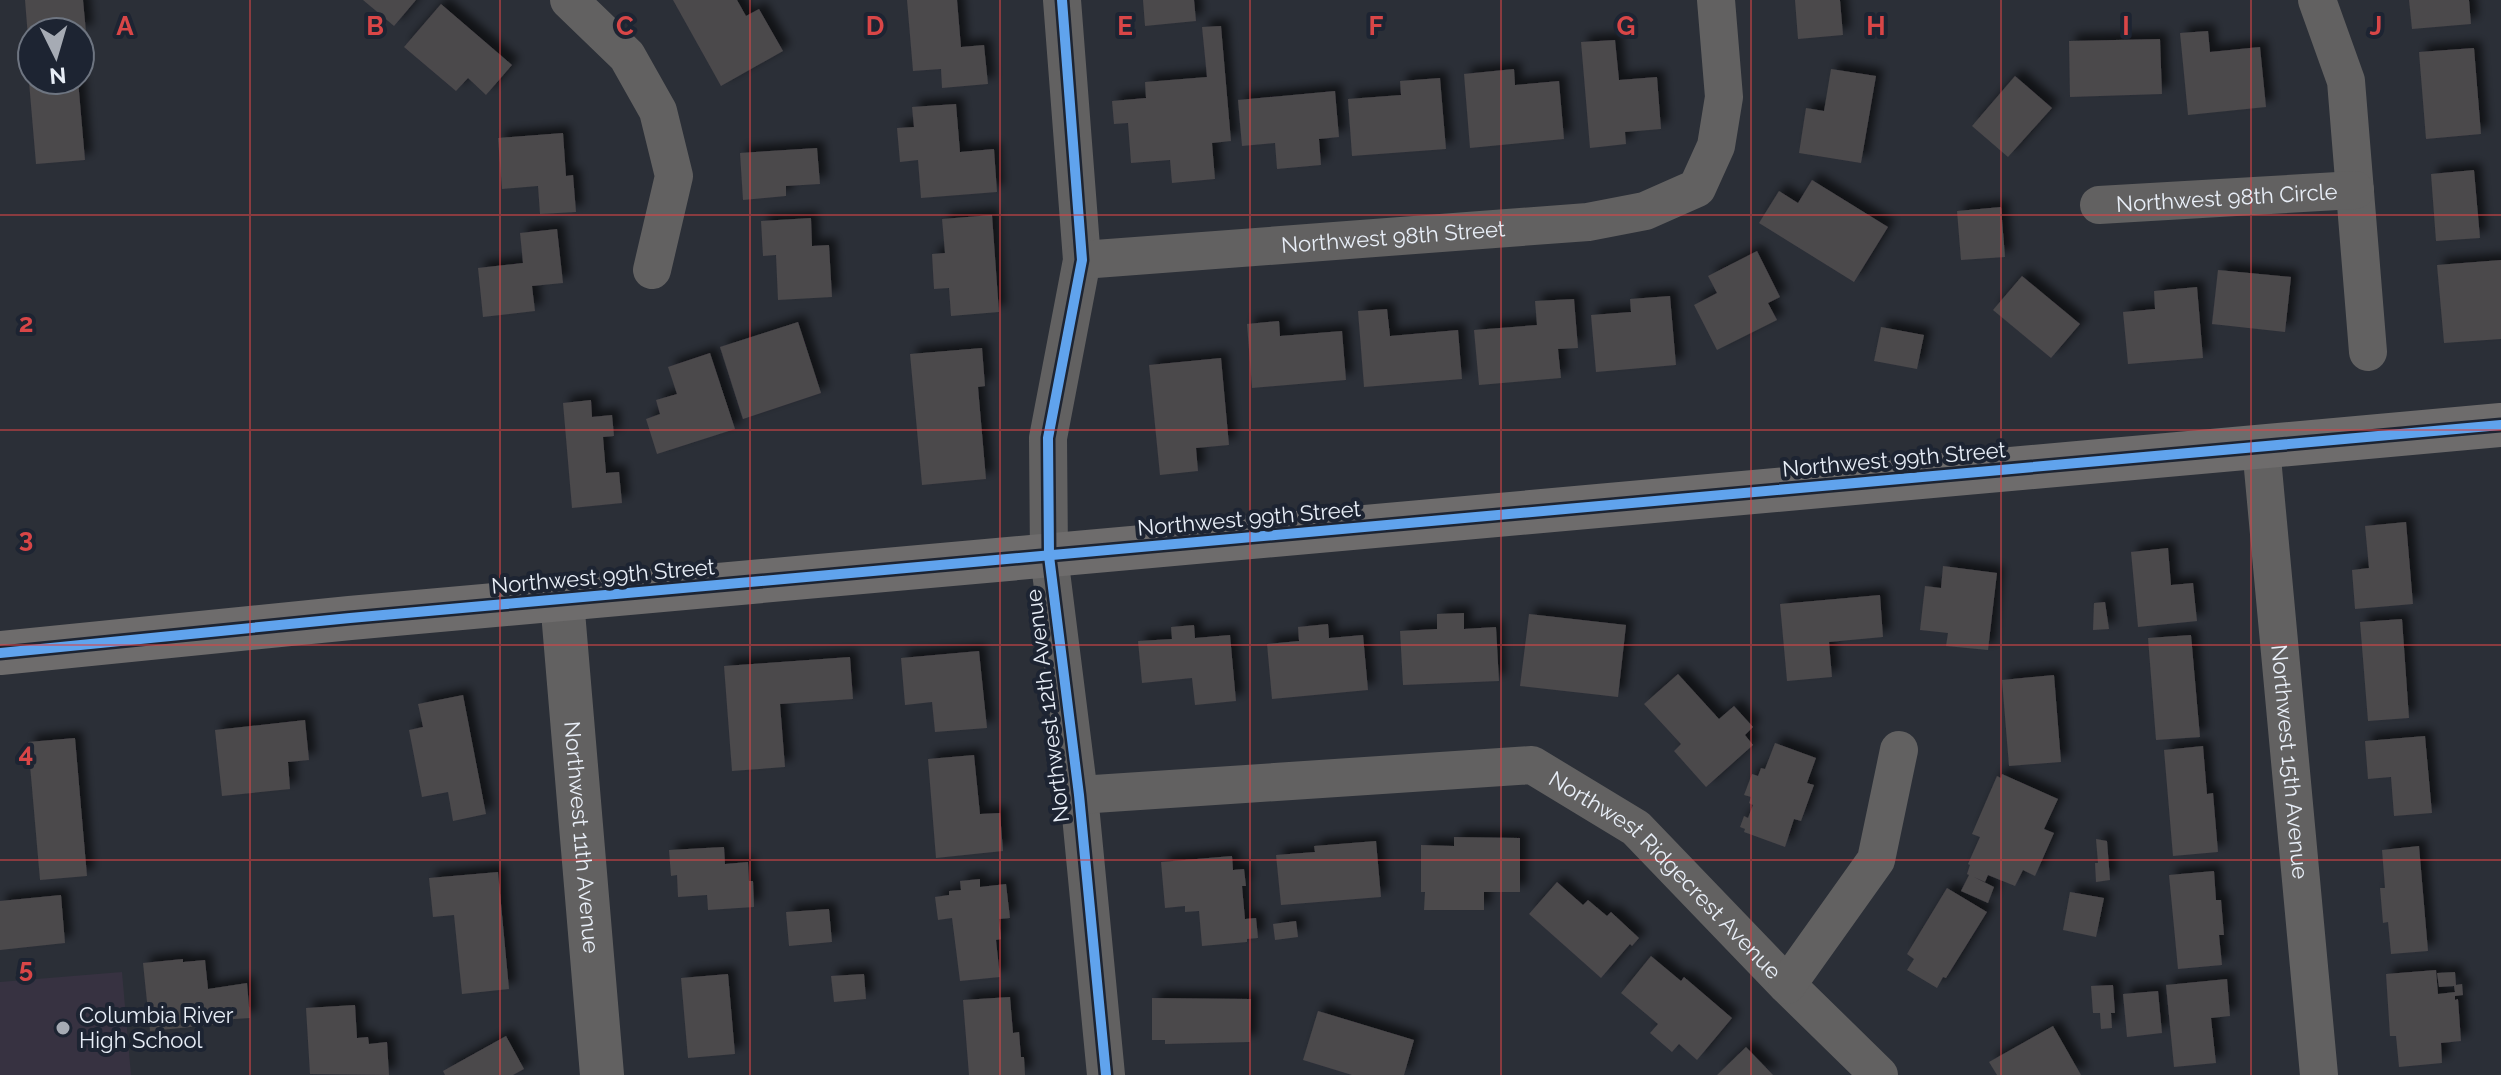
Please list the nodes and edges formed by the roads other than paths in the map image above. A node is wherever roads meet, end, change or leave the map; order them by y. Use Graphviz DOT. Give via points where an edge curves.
graph roads {
  1 [pos="570,0"];
  2 [pos="1062,0"];
  3 [pos="1716,0"];
  4 [pos="2317,0"];
  5 [pos="2355,190"];
  6 [pos="2099,205"];
  7 [pos="1082,260"];
  8 [pos="652,270"];
  9 [pos="2368,352"];
  10 [pos="2501,425"];
  11 [pos="2261,447"];
  12 [pos="1049,556"];
  13 [pos="562,600"];
  14 [pos="0,653"];
  15 [pos="1899,750"];
  16 [pos="1079,795"];
  17 [pos="1787,985"];
  18 [pos="602,1075"];
  19 [pos="1106,1075"];
  20 [pos="1879,1075"];
  21 [pos="2319,1075"];
  1 -- 8 [label="street" via="627,56 658,111 674,176"];
  2 -- 7 [label="street, Northwest 12th Avenue"];
  3 -- 7 [label="street, Northwest 98th Street" via="1724,97 1716,146 1697,188 1645,211 1588,222"];
  4 -- 5 [label="street" via="2346,81"];
  5 -- 6 [label="street, Northwest 98th Circle"];
  5 -- 9 [label="street"];
  7 -- 12 [label="street, Northwest 12th Avenue" via="1048,438"];
  10 -- 11 [label="main road, Northwest 99th Street"];
  11 -- 12 [label="main road, Northwest 99th Street"];
  11 -- 21 [label="street, Northwest 15th Avenue"];
  12 -- 13 [label="main road, Northwest 99th Street"];
  12 -- 16 [label="street, Northwest 12th Avenue"];
  13 -- 14 [label="main road, Northwest 99th Street"];
  13 -- 18 [label="street, Northwest 11th Avenue"];
  15 -- 17 [label="street" via="1876,860"];
  16 -- 17 [label="street, Northwest Ridgecrest Avenue" via="1532,765 1636,828"];
  16 -- 19 [label="street, Northwest 12th Avenue"];
  17 -- 20 [label="street, Northwest Ridgecrest Avenue"];
}
